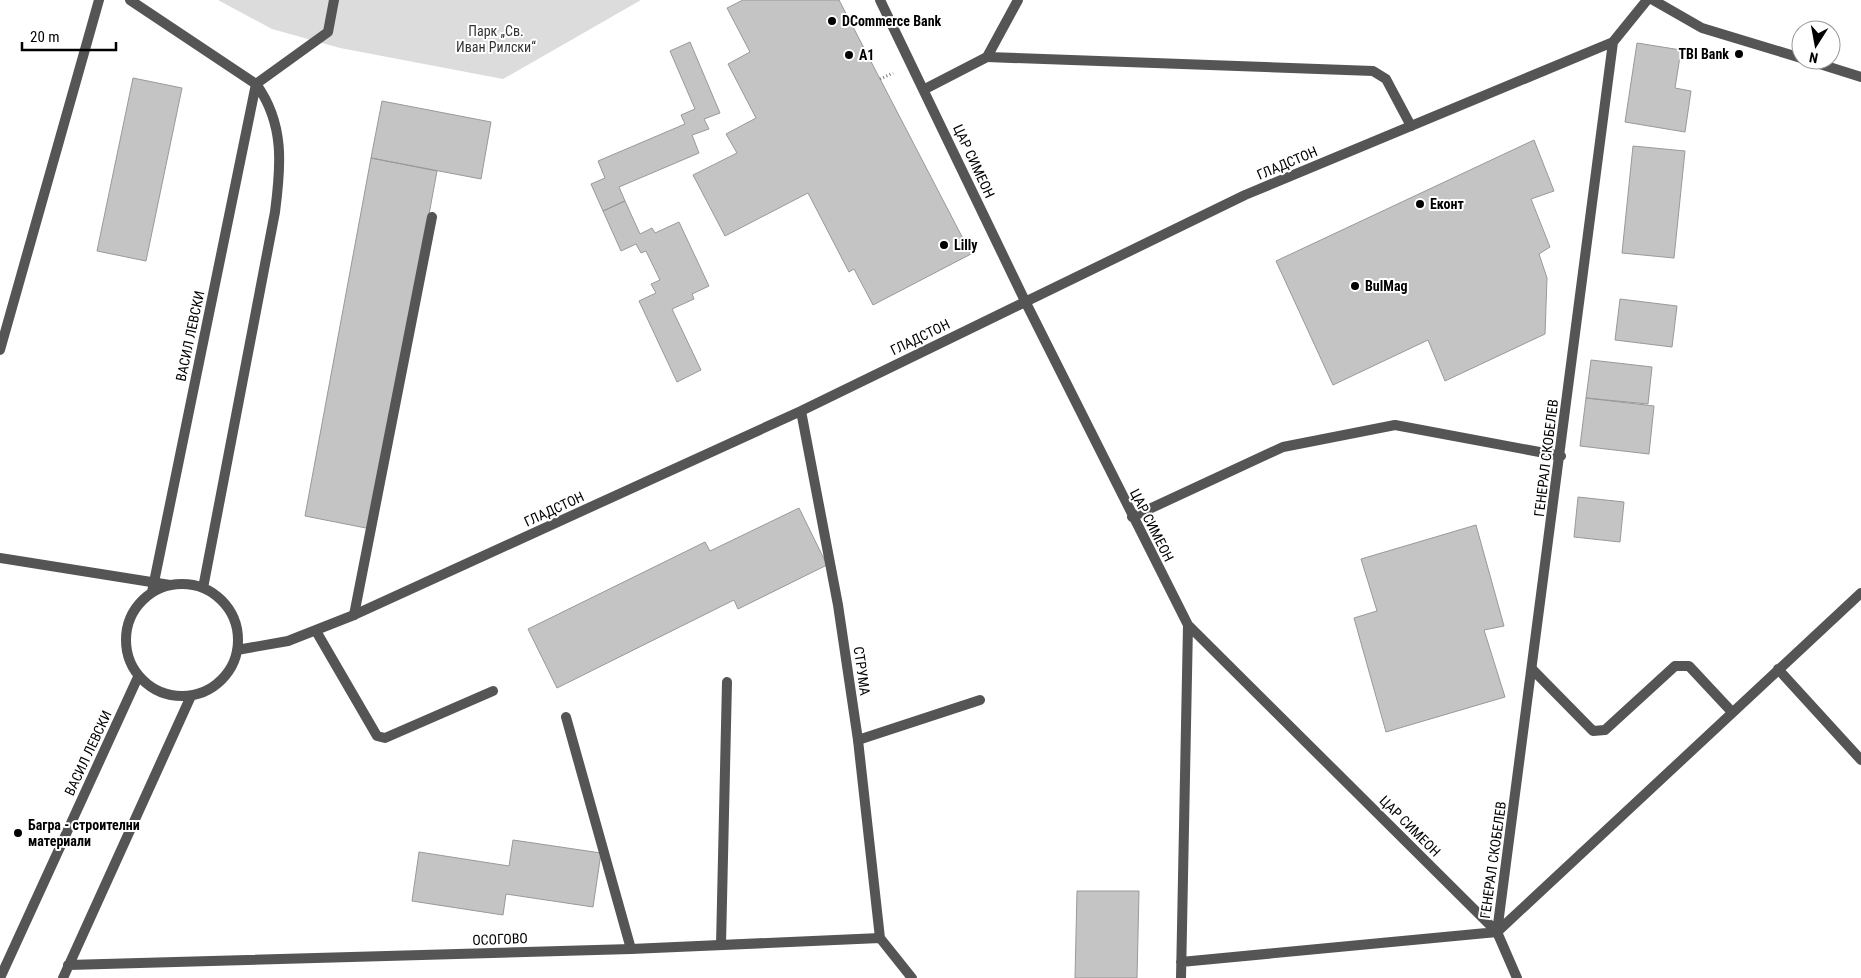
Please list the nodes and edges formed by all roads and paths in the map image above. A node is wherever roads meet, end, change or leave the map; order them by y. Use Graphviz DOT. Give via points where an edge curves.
graph roads {
  1 [pos="99,0"];
  2 [pos="130,0"];
  3 [pos="334,0"];
  4 [pos="880,0"];
  5 [pos="1018,0"];
  6 [pos="1648,0"];
  7 [pos="1654,0"];
  8 [pos="1613,42"];
  9 [pos="1791,55"];
  10 [pos="987,57"];
  11 [pos="1838,70"];
  12 [pos="1861,77"];
  13 [pos="256,84"];
  14 [pos="924,89"];
  15 [pos="1411,126"];
  16 [pos="432,217"];
  17 [pos="1025,301"];
  18 [pos="0,350"];
  19 [pos="801,411"];
  20 [pos="1561,456"];
  21 [pos="1132,517"];
  22 [pos="0,558"];
  23 [pos="153,587"];
  24 [pos="203,588"];
  25 [pos="1861,593"];
  26 [pos="354,615"];
  27 [pos="1188,625"];
  28 [pos="316,631"];
  29 [pos="238,650"];
  30 [pos="1532,668"];
  31 [pos="1778,669"];
  32 [pos="138,677"];
  33 [pos="727,682"];
  34 [pos="493,691"];
  35 [pos="191,696"];
  36 [pos="980,700"];
  37 [pos="1732,712"];
  38 [pos="566,716"];
  39 [pos="858,740"];
  40 [pos="1861,760"];
  41 [pos="1497,932"];
  42 [pos="880,938"];
  43 [pos="721,945"];
  44 [pos="630,949"];
  45 [pos="1181,962"];
  46 [pos="68,965"];
  47 [pos="0,978"];
  48 [pos="63,978"];
  49 [pos="912,978"];
  50 [pos="1181,978"];
  51 [pos="1517,978"];
  1 -- 18 [label="street"];
  2 -- 13 [label="street"];
  3 -- 13 [label="street" via="328,32"];
  4 -- 14 [label="street, ЦАР СИМЕОН"];
  5 -- 10 [label="street"];
  6 -- 8 [label="street"];
  7 -- 9 [label="street" via="1702,28"];
  8 -- 15 [label="street, ГЛАДСТОН"];
  8 -- 20 [label="street, ГЕНЕРАЛ СКОБЕЛЕВ"];
  10 -- 14 [label="street"];
  10 -- 15 [label="street" via="1372,71 1386,79"];
  11 -- 12 [label="street"];
  13 -- 23 [label="street, ВАСИЛ ЛЕВСКИ"];
  13 -- 24 [label="street" via="269,104 279,136 278,187"];
  14 -- 17 [label="street, ЦАР СИМЕОН"];
  15 -- 17 [label="street, ГЛАДСТОН" via="1245,196"];
  16 -- 26 [label="street"];
  17 -- 19 [label="street, ГЛАДСТОН"];
  17 -- 21 [label="street, ЦАР СИМЕОН"];
  19 -- 26 [label="street, ГЛАДСТОН"];
  19 -- 39 [label="street, СТРУМА" via="838,605"];
  20 -- 21 [label="street" via="1395,425 1283,447"];
  20 -- 30 [label="street, ГЕНЕРАЛ СКОБЕЛЕВ"];
  21 -- 27 [label="street, ЦАР СИМЕОН"];
  22 -- 23 [label="street"];
  23 -- 24 [label="street" via="181,584"];
  23 -- 32 [label="street" via="137,605 128,622 125,641 128,660"];
  24 -- 29 [label="street" via="227,606 238,635"];
  25 -- 31 [label="street"];
  26 -- 28 [label="street, ГЛАДСТОН"];
  27 -- 41 [label="street, ЦАР СИМЕОН"];
  27 -- 45 [label="street"];
  28 -- 29 [label="street, ГЛАДСТОН" via="288,641"];
  28 -- 34 [label="street" via="377,736 385,738"];
  29 -- 35 [label="street" via="222,681 208,691"];
  30 -- 37 [label="street" via="1593,730 1604,730 1675,666 1689,666"];
  30 -- 41 [label="street, ГЕНЕРАЛ СКОБЕЛЕВ"];
  31 -- 37 [label="street"];
  31 -- 40 [label="street"];
  32 -- 35 [label="street" via="153,689 172,696"];
  32 -- 47 [label="street, ВАСИЛ ЛЕВСКИ"];
  33 -- 43 [label="street"];
  35 -- 46 [label="street"];
  36 -- 39 [label="street"];
  37 -- 41 [label="street"];
  38 -- 44 [label="street"];
  39 -- 42 [label="street, СТРУМА"];
  41 -- 45 [label="street"];
  41 -- 51 [label="street, ЦАР СИМЕОН"];
  42 -- 43 [label="street, ОСОГОВО"];
  42 -- 49 [label="street"];
  43 -- 44 [label="street, ОСОГОВО"];
  44 -- 46 [label="street, ОСОГОВО"];
  45 -- 50 [label="street"];
  46 -- 48 [label="street"];
}
